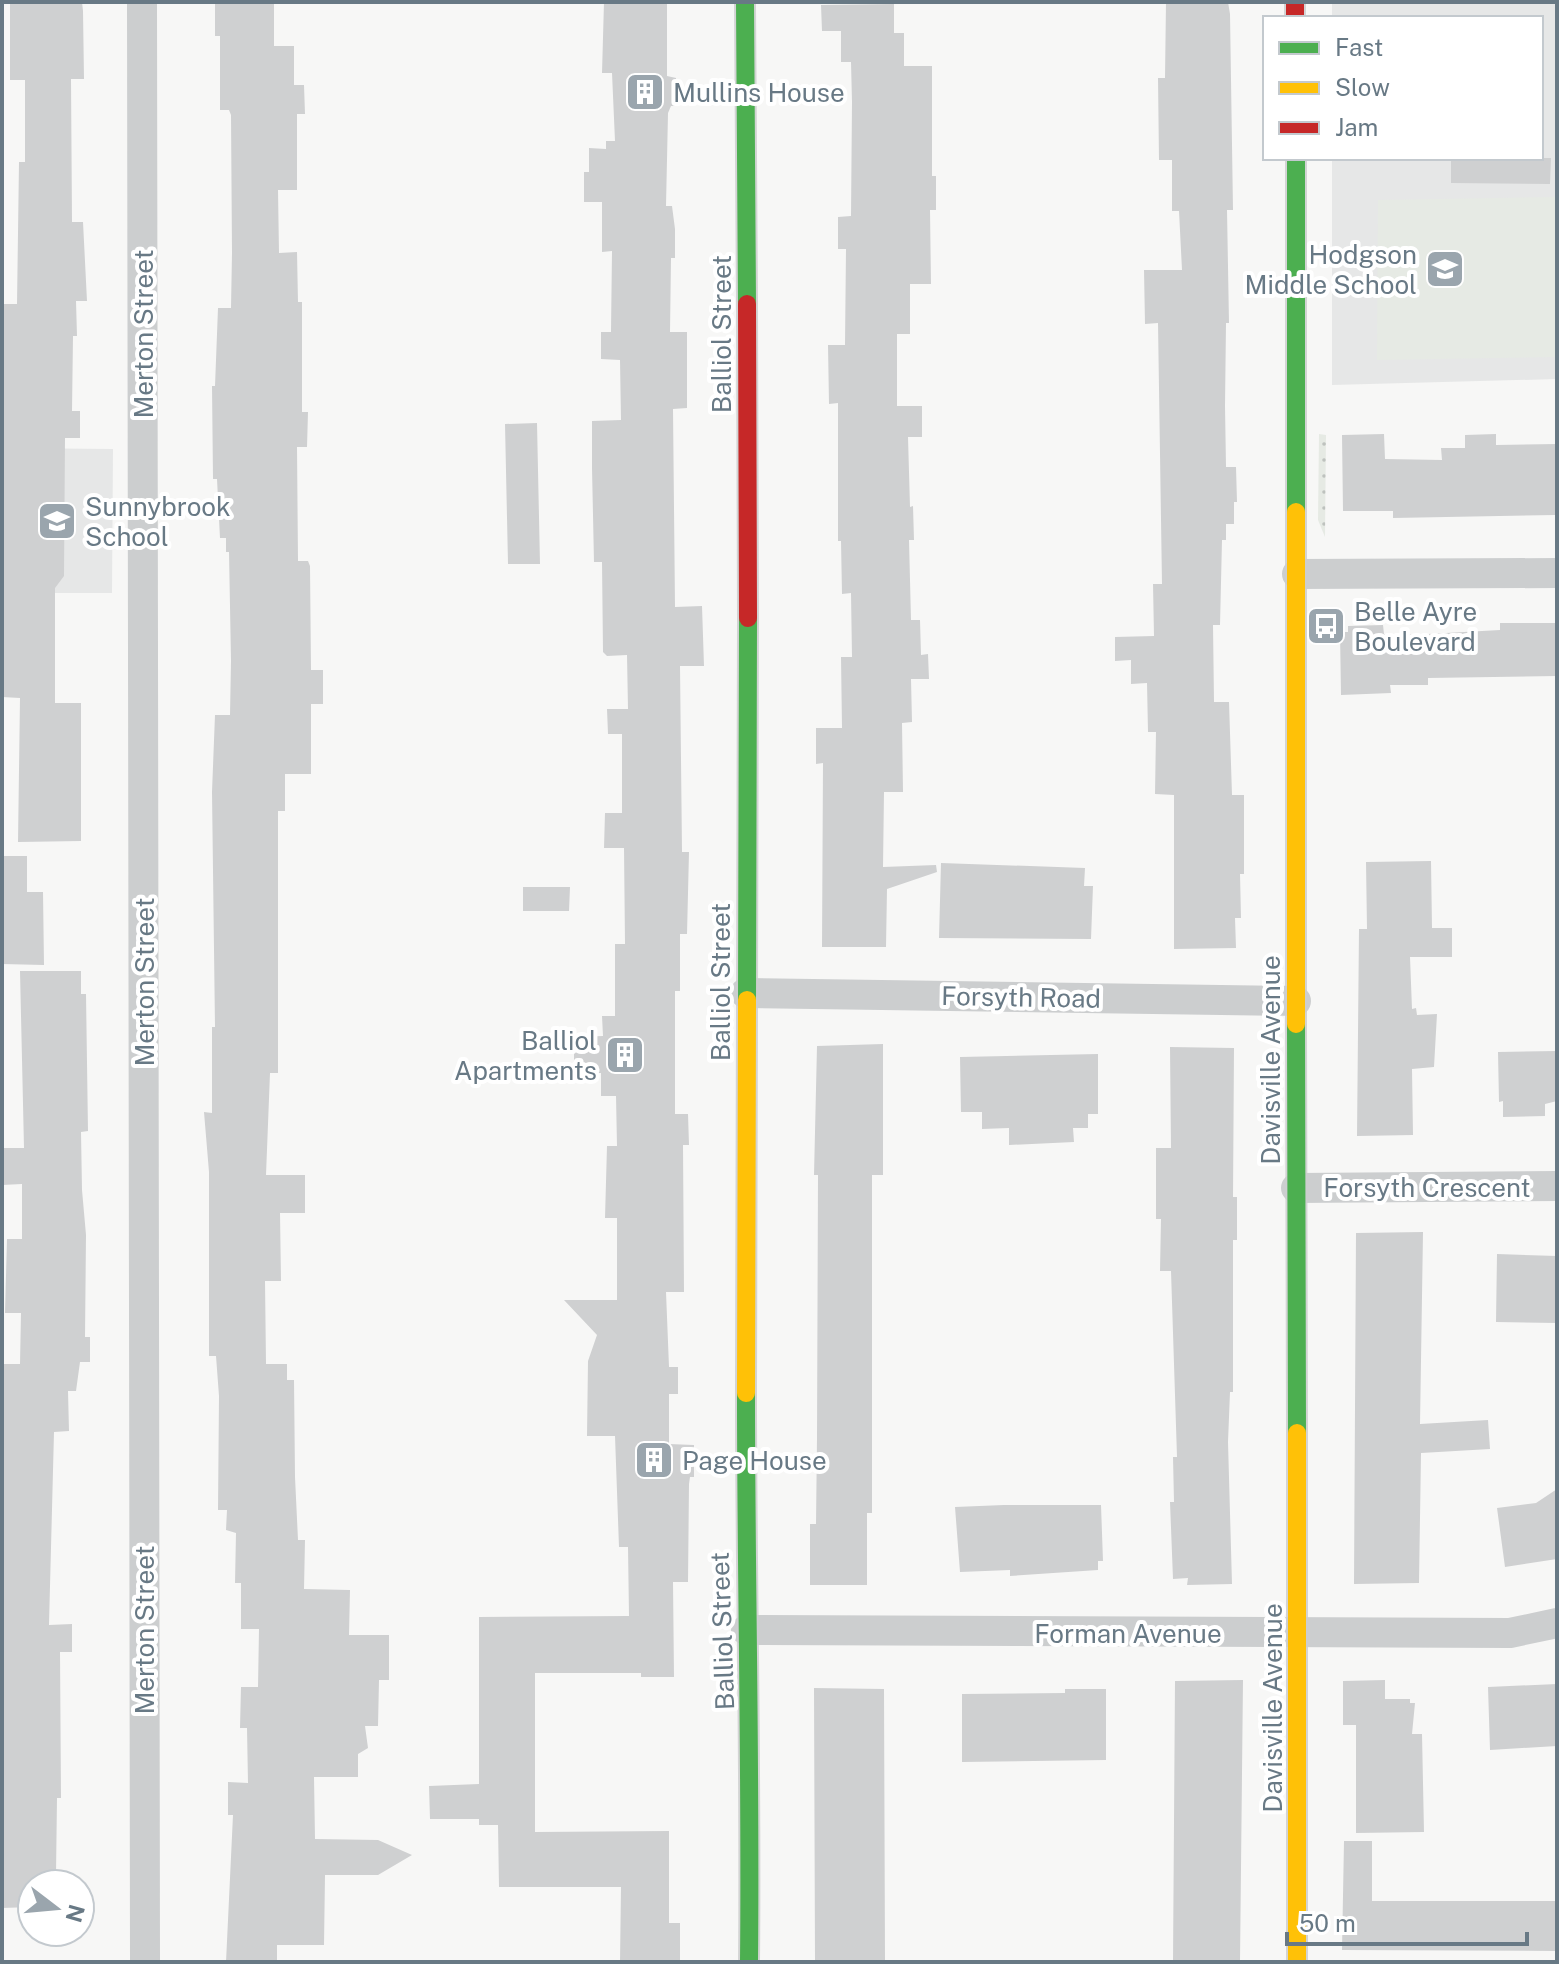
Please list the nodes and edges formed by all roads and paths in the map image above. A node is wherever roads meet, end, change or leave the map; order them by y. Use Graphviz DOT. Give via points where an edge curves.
graph roads {
  1 [pos="142,2"];
  2 [pos="745,2"];
  3 [pos="1296,160"];
  4 [pos="1557,573"];
  5 [pos="1297,574"];
  6 [pos="745,993"];
  7 [pos="1296,1001"];
  8 [pos="1557,1186"];
  9 [pos="1296,1188"];
  10 [pos="1557,1623"];
  11 [pos="746,1630"];
  12 [pos="1298,1633"];
  13 [pos="145,1962"];
  14 [pos="749,1962"];
  15 [pos="1297,1962"];
  1 -- 13 [label="street, Merton Street"];
  2 -- 6 [label="street, Balliol Street"];
  3 -- 5 [label="street, Davisville Avenue"];
  4 -- 5 [label="street"];
  5 -- 7 [label="street, Davisville Avenue"];
  6 -- 7 [label="street, Forsyth Road"];
  6 -- 11 [label="street, Balliol Street"];
  7 -- 9 [label="street, Davisville Avenue"];
  8 -- 9 [label="street, Forsyth Crescent"];
  9 -- 12 [label="street, Davisville Avenue"];
  10 -- 12 [label="street, Forman Avenue" via="1510,1633"];
  11 -- 12 [label="street, Forman Avenue"];
  11 -- 14 [label="street, Balliol Street" via="751,1719"];
  12 -- 15 [label="street, Davisville Avenue"];
}
